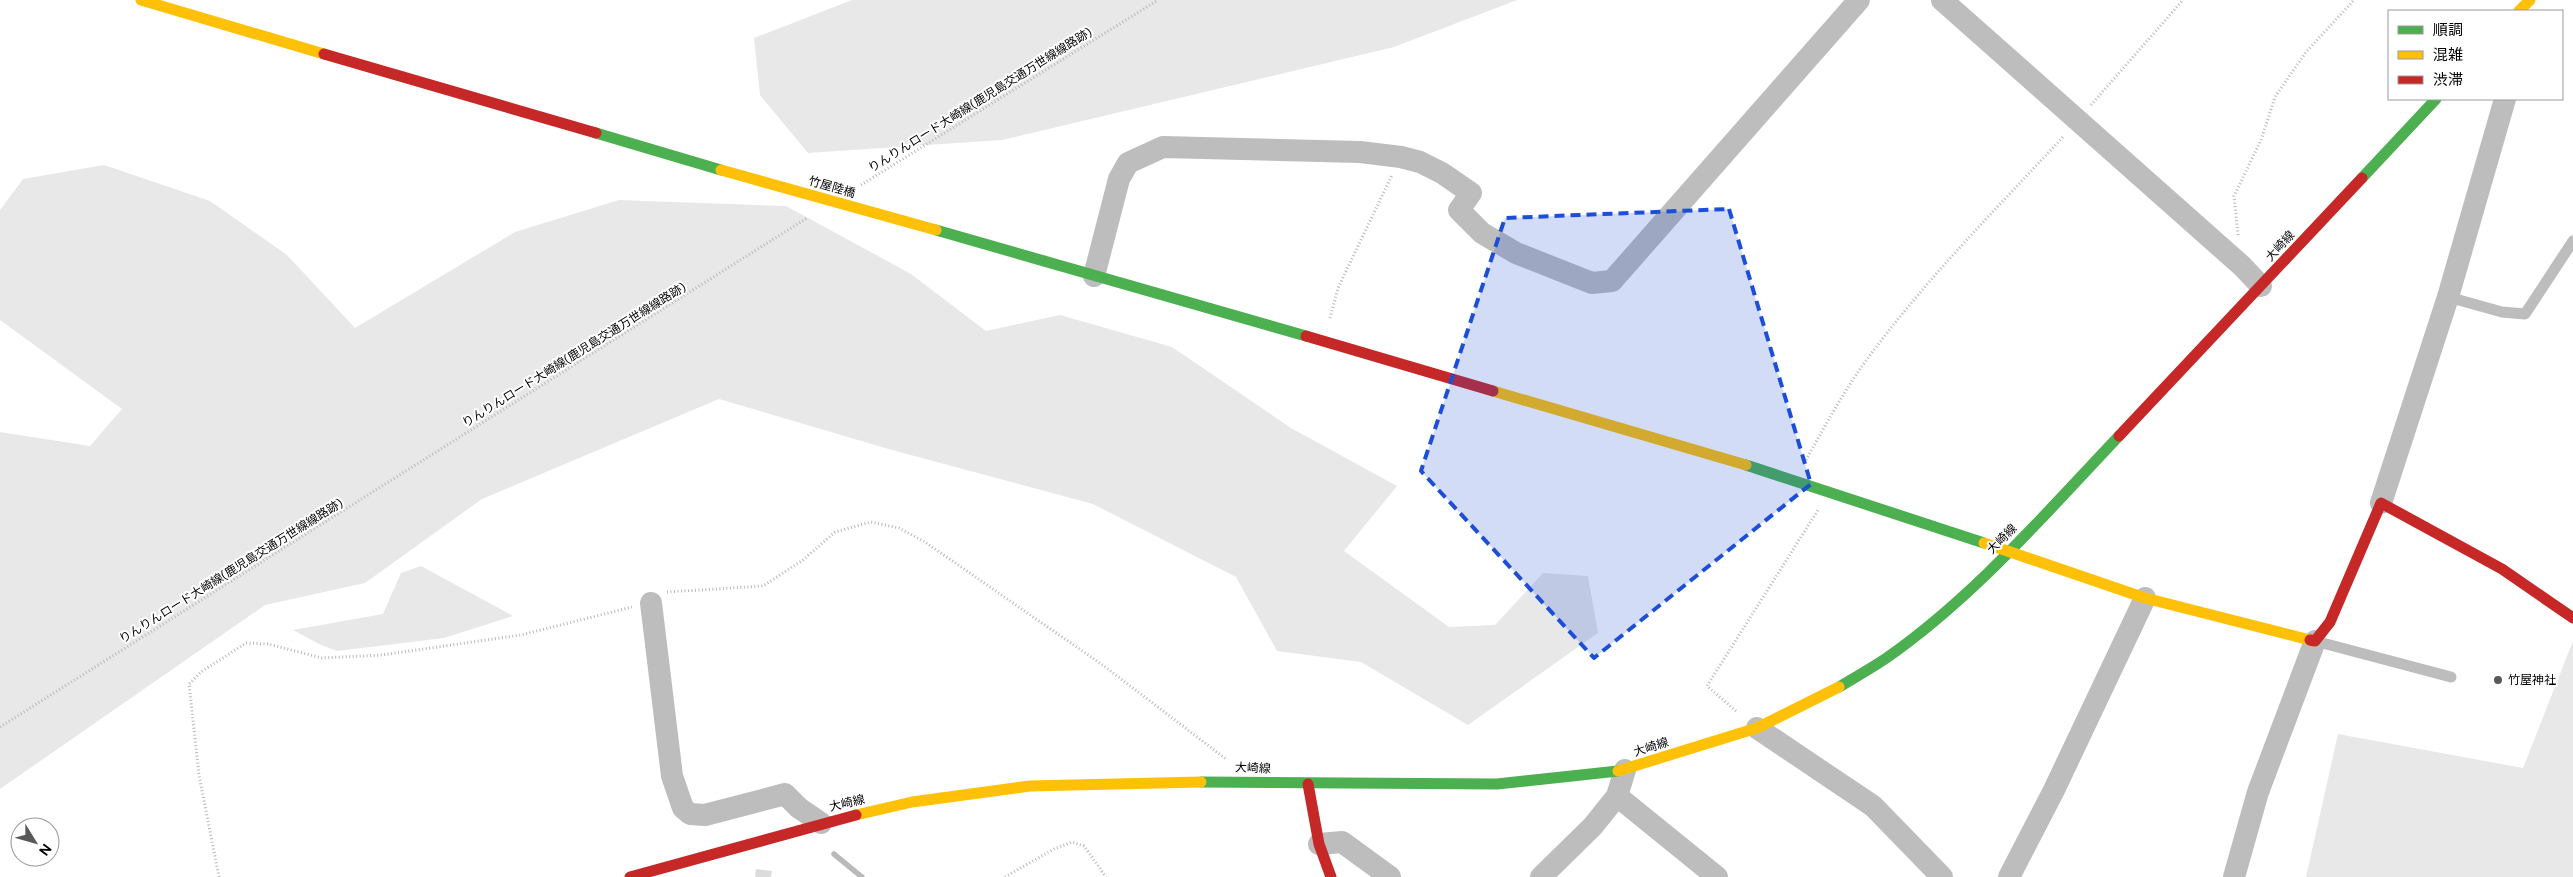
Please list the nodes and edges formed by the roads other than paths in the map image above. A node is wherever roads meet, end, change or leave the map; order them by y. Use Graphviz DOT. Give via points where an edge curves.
graph roads {
  1 [pos="141,0"];
  2 [pos="1860,0"];
  3 [pos="1942,0"];
  4 [pos="2530,0"];
  5 [pos="2520,10"];
  6 [pos="2435,100"];
  7 [pos="2505,100"];
  8 [pos="2573,241"];
  9 [pos="1094,276"];
  10 [pos="2262,286"];
  11 [pos="2448,297"];
  12 [pos="2381,503"];
  13 [pos="2010,553"];
  14 [pos="2145,598"];
  15 [pos="651,603"];
  16 [pos="2573,618"];
  17 [pos="2315,641"];
  18 [pos="2451,677"];
  19 [pos="1757,728"];
  20 [pos="1626,770"];
  21 [pos="1308,784"];
  22 [pos="1617,796"];
  23 [pos="822,823"];
  24 [pos="1319,844"];
  25 [pos="630,877"];
  26 [pos="1331,877"];
  27 [pos="1390,877"];
  28 [pos="1541,877"];
  29 [pos="1717,877"];
  30 [pos="1942,877"];
  31 [pos="2009,877"];
  32 [pos="2234,877"];
  1 -- 9 [label="street, 竹屋陸橋, bridge"];
  2 -- 9 [label="street" via="1612,281 1592,283 1516,253 1482,233 1459,210 1471,193 1420,162 1360,152 1163,147 1128,162 1119,179"];
  3 -- 10 [label="street"];
  4 -- 5 [label="street"];
  6 -- 10 [label="street, 大崎線"];
  7 -- 11 [label="street"];
  8 -- 11 [label="lane" via="2525,314 2502,312"];
  9 -- 13 [label="street, 竹屋陸橋" via="1794,480"];
  10 -- 13 [label="street, 大崎線"];
  11 -- 12 [label="street"];
  12 -- 16 [label="street" via="2502,569"];
  12 -- 17 [label="street" via="2330,622"];
  13 -- 14 [label="street, 竹屋陸橋"];
  13 -- 19 [label="street, 大崎線" via="1885,659 1834,690"];
  14 -- 17 [label="street, 竹屋陸橋"];
  14 -- 31 [label="street"];
  15 -- 23 [label="street" via="672,776 683,808 690,814 705,815 785,794"];
  17 -- 18 [label="lane"];
  17 -- 32 [label="street" via="2258,792"];
  19 -- 20 [label="street, 大崎線"];
  19 -- 30 [label="street" via="1873,806"];
  20 -- 21 [label="street, 大崎線" via="1497,784"];
  20 -- 22 [label="street"];
  21 -- 23 [label="street, 大崎線" via="1240,781 1030,786 912,802"];
  21 -- 24 [label="street"];
  22 -- 28 [label="street" via="1593,826"];
  22 -- 29 [label="street"];
  23 -- 25 [label="street, 大崎線"];
  24 -- 26 [label="street"];
  24 -- 27 [label="street" via="1342,842"];
}
